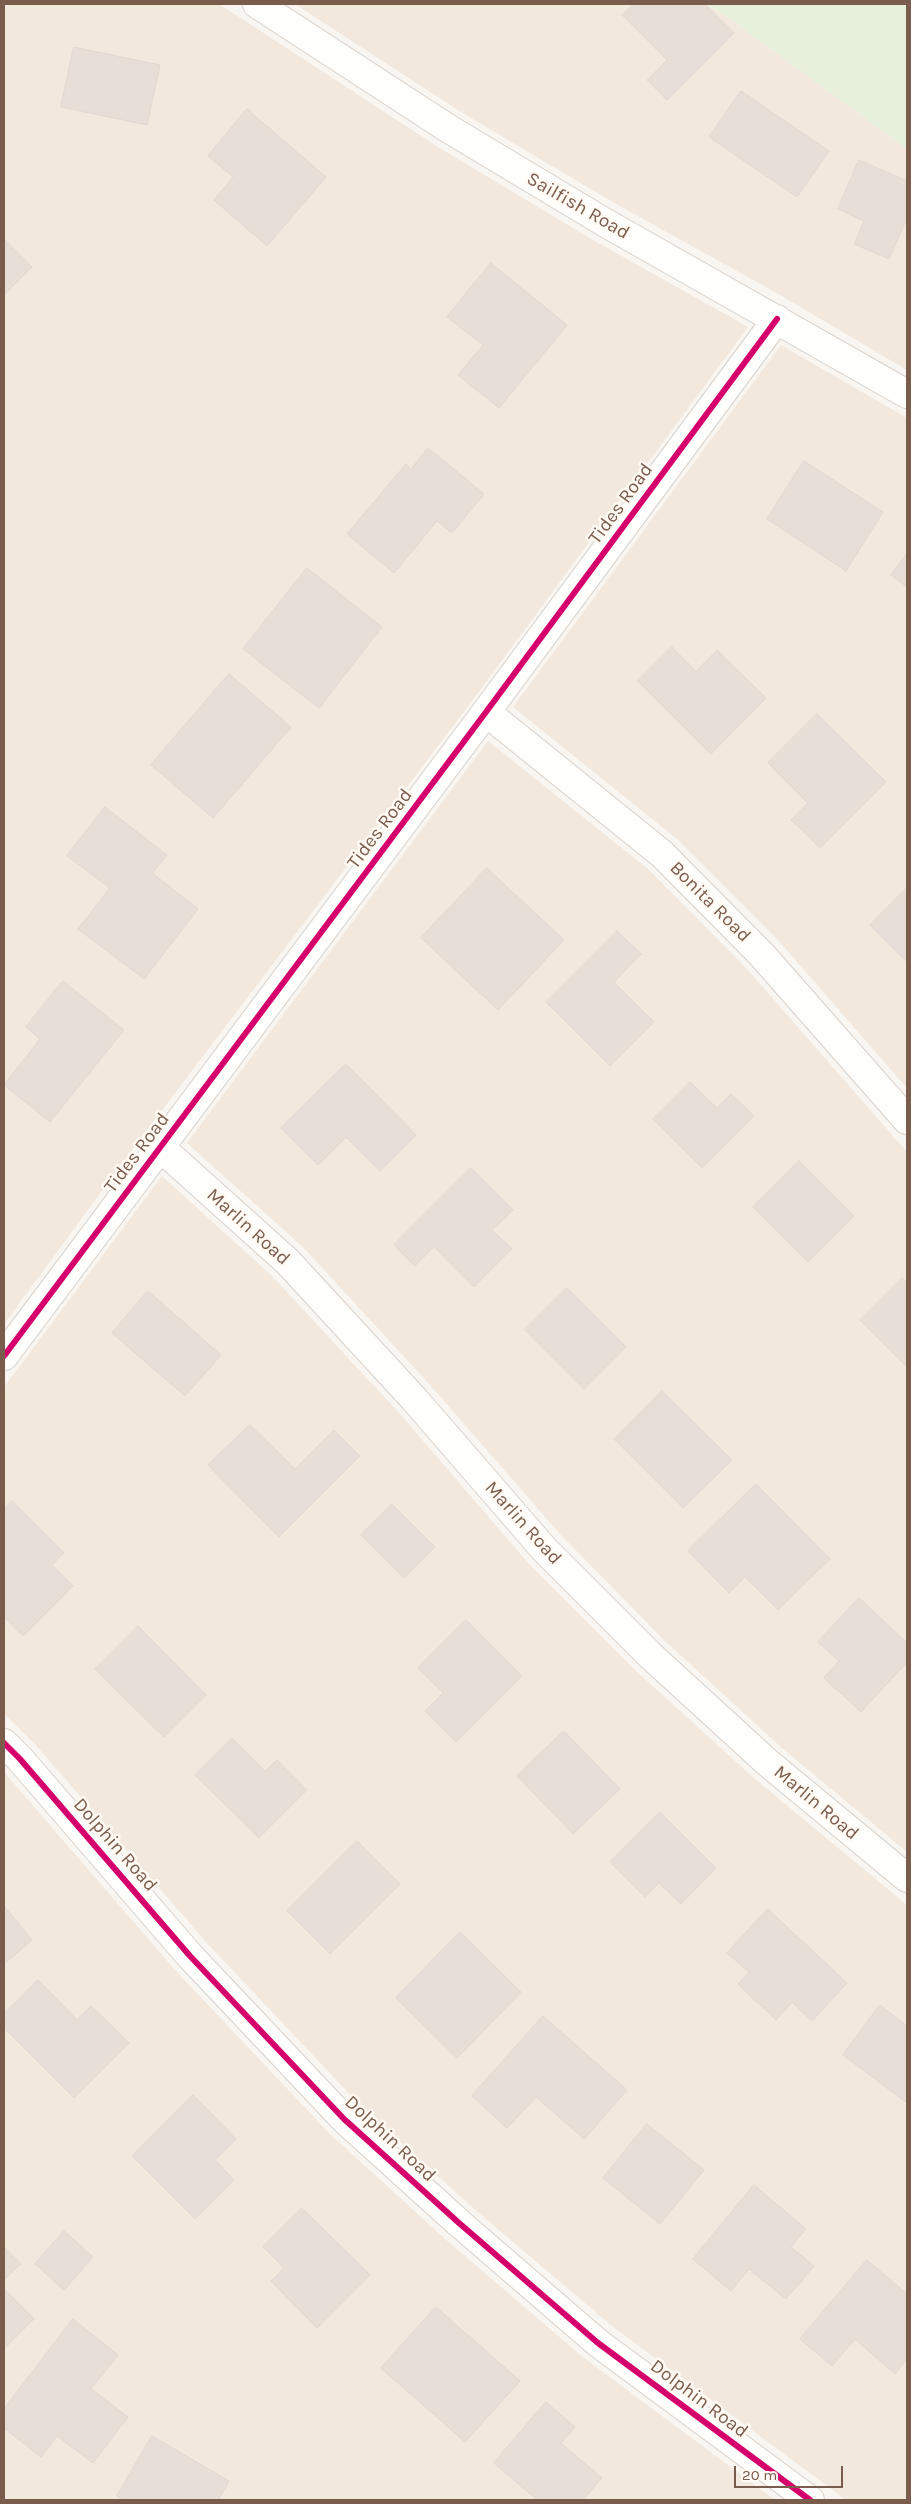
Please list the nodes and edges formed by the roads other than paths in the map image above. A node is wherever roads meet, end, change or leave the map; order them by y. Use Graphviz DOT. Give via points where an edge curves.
graph roads {
  1 [pos="257,4"];
  2 [pos="777,319"];
  3 [pos="907,394"];
  4 [pos="486,712"];
  5 [pos="907,1120"];
  6 [pos="160,1147"];
  7 [pos="4,1356"];
  8 [pos="4,1743"];
  9 [pos="907,1878"];
  10 [pos="810,2500"];
  1 -- 2 [label="street, Sailfish Road" via="449,129 604,222"];
  2 -- 3 [label="street, Sailfish Road"];
  2 -- 4 [label="street, Tides Road"];
  4 -- 5 [label="street, Bonita Road" via="662,854 762,955"];
  4 -- 6 [label="street, Tides Road"];
  6 -- 7 [label="street, Tides Road"];
  6 -- 9 [label="street, Marlin Road" via="288,1262 415,1400 544,1549 651,1656 768,1763"];
  8 -- 10 [label="street, Dolphin Road" via="190,1956 344,2119 598,2343"];
}
